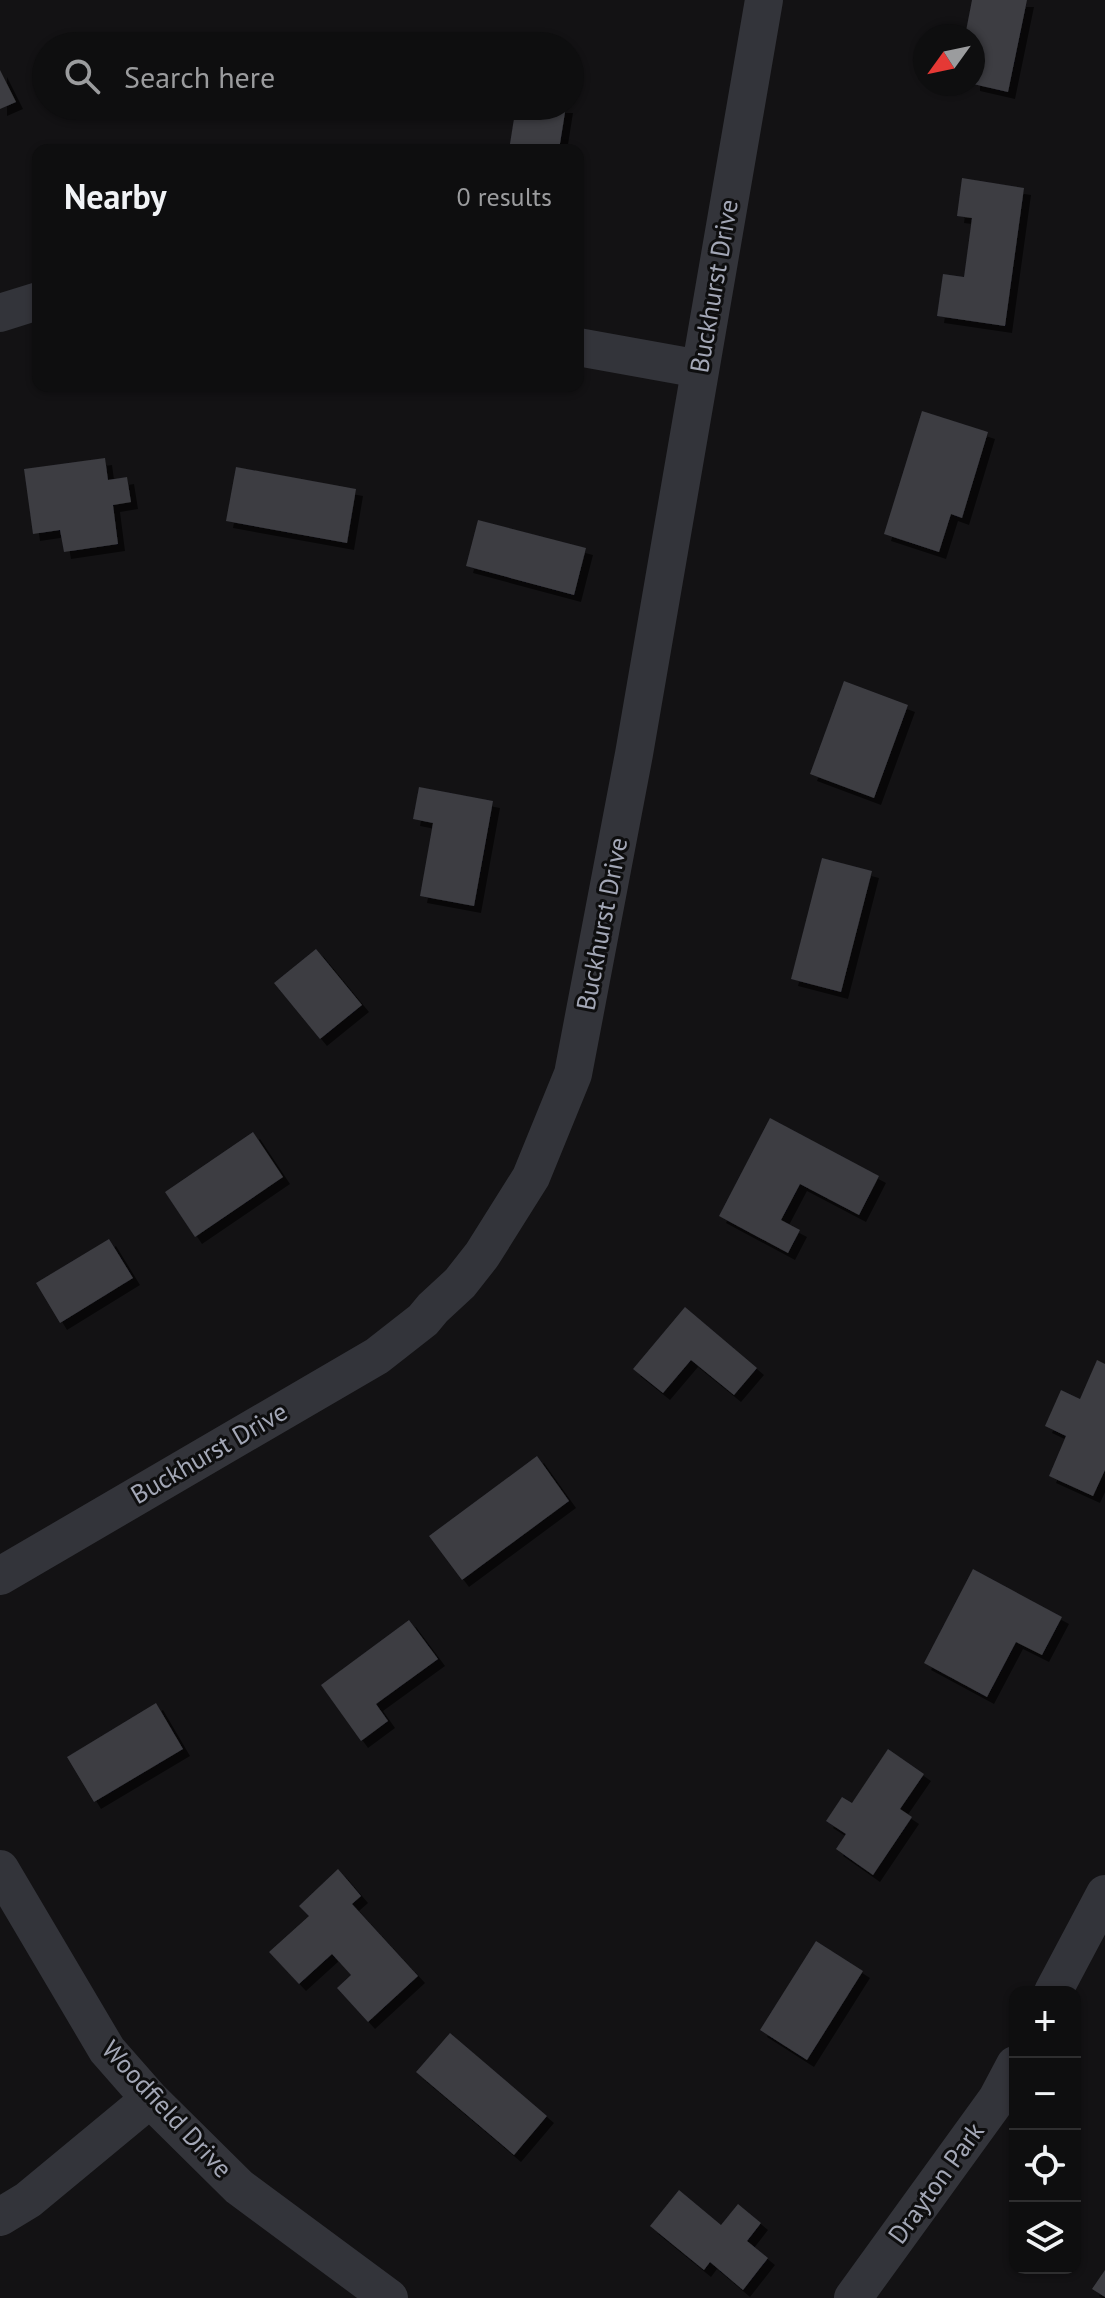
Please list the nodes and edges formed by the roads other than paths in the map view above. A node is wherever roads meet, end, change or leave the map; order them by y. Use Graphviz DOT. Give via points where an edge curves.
graph roads {
  1 [pos="764,0"];
  2 [pos="32,303"];
  3 [pos="0,313"];
  4 [pos="584,348"];
  5 [pos="700,369"];
  6 [pos="0,1576"];
  7 [pos="0,1869"];
  8 [pos="1105,1894"];
  9 [pos="1056,1986"];
  10 [pos="1009,2076"];
  11 [pos="150,2099"];
  12 [pos="0,2217"];
  13 [pos="389,2298"];
  14 [pos="853,2298"];
  1 -- 5 [label="street, Buckhurst Drive"];
  2 -- 3 [label="street"];
  4 -- 5 [label="street"];
  5 -- 6 [label="street, Buckhurst Drive" via="573,1074 531,1177 460,1283 377,1356"];
  7 -- 11 [label="street, Woodfield Drive" via="107,2050"];
  8 -- 9 [label="street"];
  10 -- 14 [label="street, Drayton Park"];
  11 -- 12 [label="street"];
  11 -- 13 [label="street, Woodfield Drive" via="239,2187"];
}
